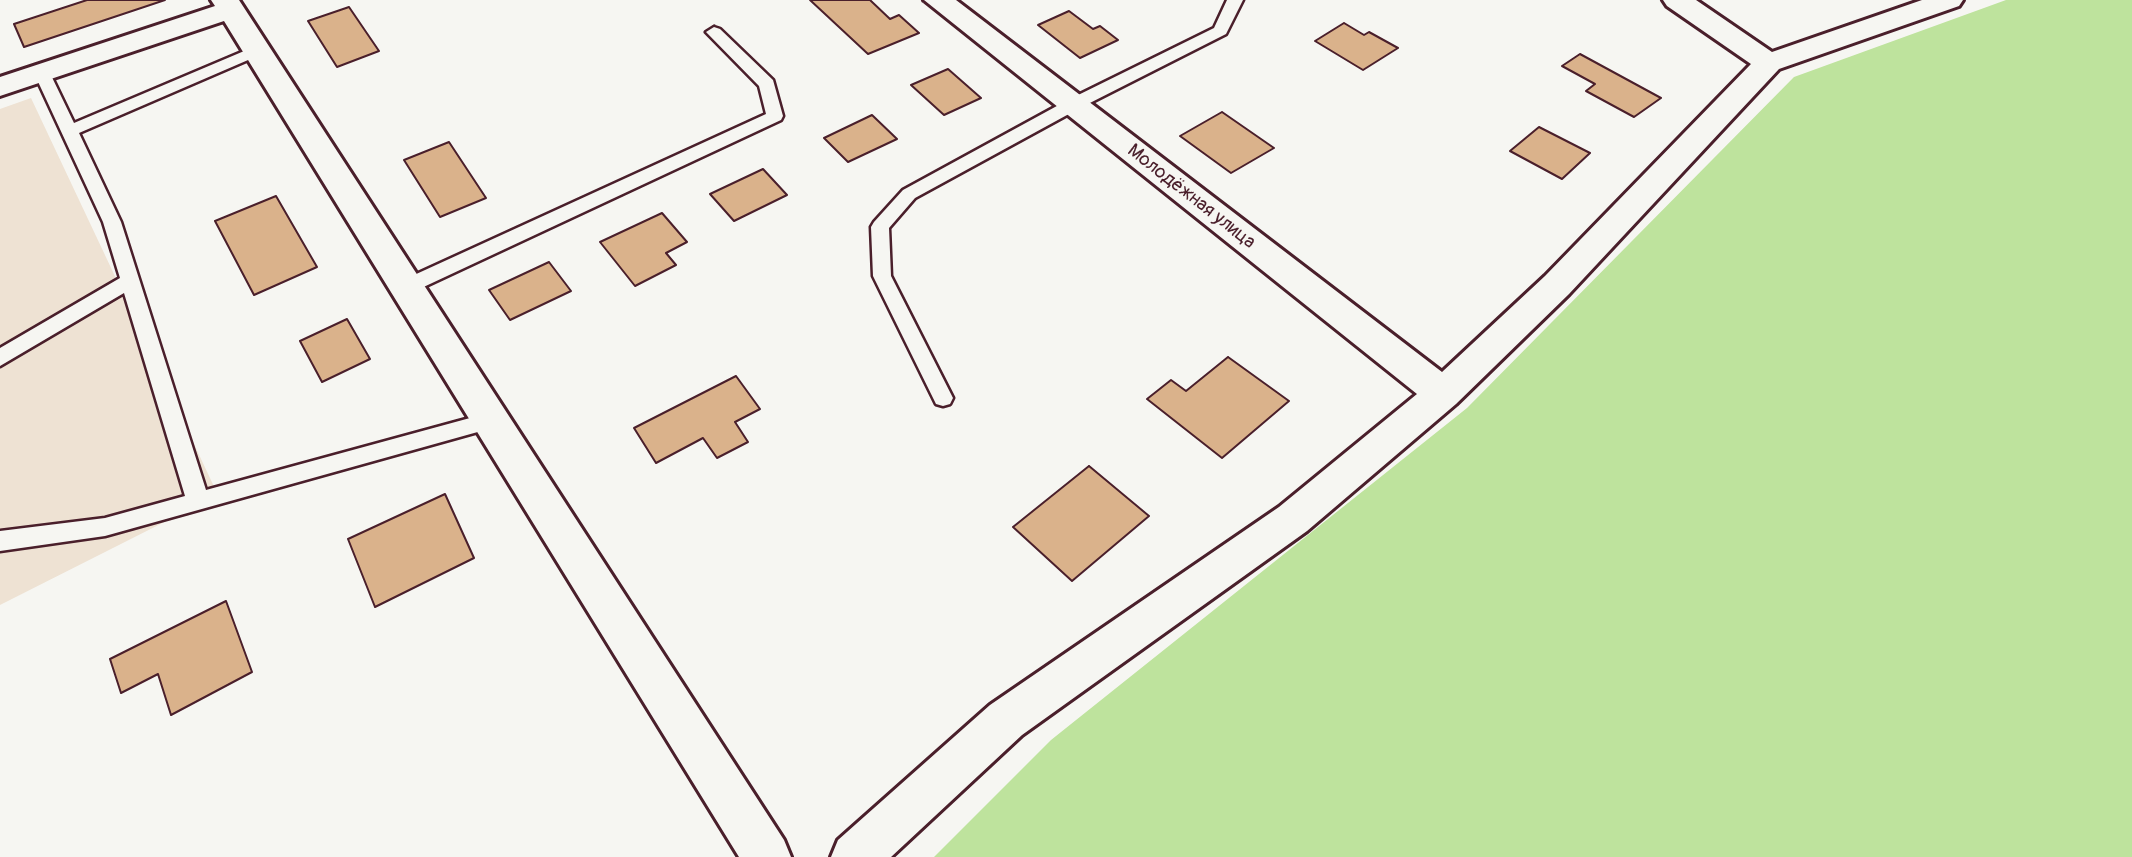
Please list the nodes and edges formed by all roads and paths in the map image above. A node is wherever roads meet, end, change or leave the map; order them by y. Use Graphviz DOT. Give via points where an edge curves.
graph roads {
  1 [pos="938,0"];
  2 [pos="1235,0"];
  3 [pos="1677,0"];
  4 [pos="1949,0"];
  5 [pos="228,5"];
  6 [pos="714,32"];
  7 [pos="256,51"];
  8 [pos="1769,63"];
  9 [pos="42,73"];
  10 [pos="0,87"];
  11 [pos="1072,105"];
  12 [pos="69,131"];
  13 [pos="130,282"];
  14 [pos="408,286"];
  15 [pos="0,358"];
  16 [pos="1443,394"];
  17 [pos="943,398"];
  18 [pos="492,420"];
  19 [pos="198,501"];
  20 [pos="0,541"];
  21 [pos="767,857"];
  22 [pos="855,857"];
  1 -- 11 [label="street, Молодёжная улица"];
  2 -- 11 [label="lane" via="1220,31"];
  3 -- 8 [label="street"];
  4 -- 8 [label="street"];
  5 -- 7 [label="street"];
  5 -- 9 [label="street"];
  6 -- 14 [label="lane" via="768,84 775,116"];
  7 -- 12 [label="lane"];
  7 -- 14 [label="street"];
  8 -- 16 [label="street" via="1557,285"];
  9 -- 10 [label="street"];
  9 -- 12 [label="lane"];
  11 -- 16 [label="street, Молодёжная улица"];
  11 -- 17 [label="lane" via="909,194 880,227 882,276"];
  12 -- 13 [label="lane" via="111,222"];
  13 -- 15 [label="lane"];
  13 -- 19 [label="lane"];
  14 -- 18 [label="street"];
  16 -- 22 [label="street" via="1293,519 1006,720"];
  18 -- 19 [label="lane"];
  18 -- 21 [label="street"];
  19 -- 20 [label="lane" via="105,527"];
}
